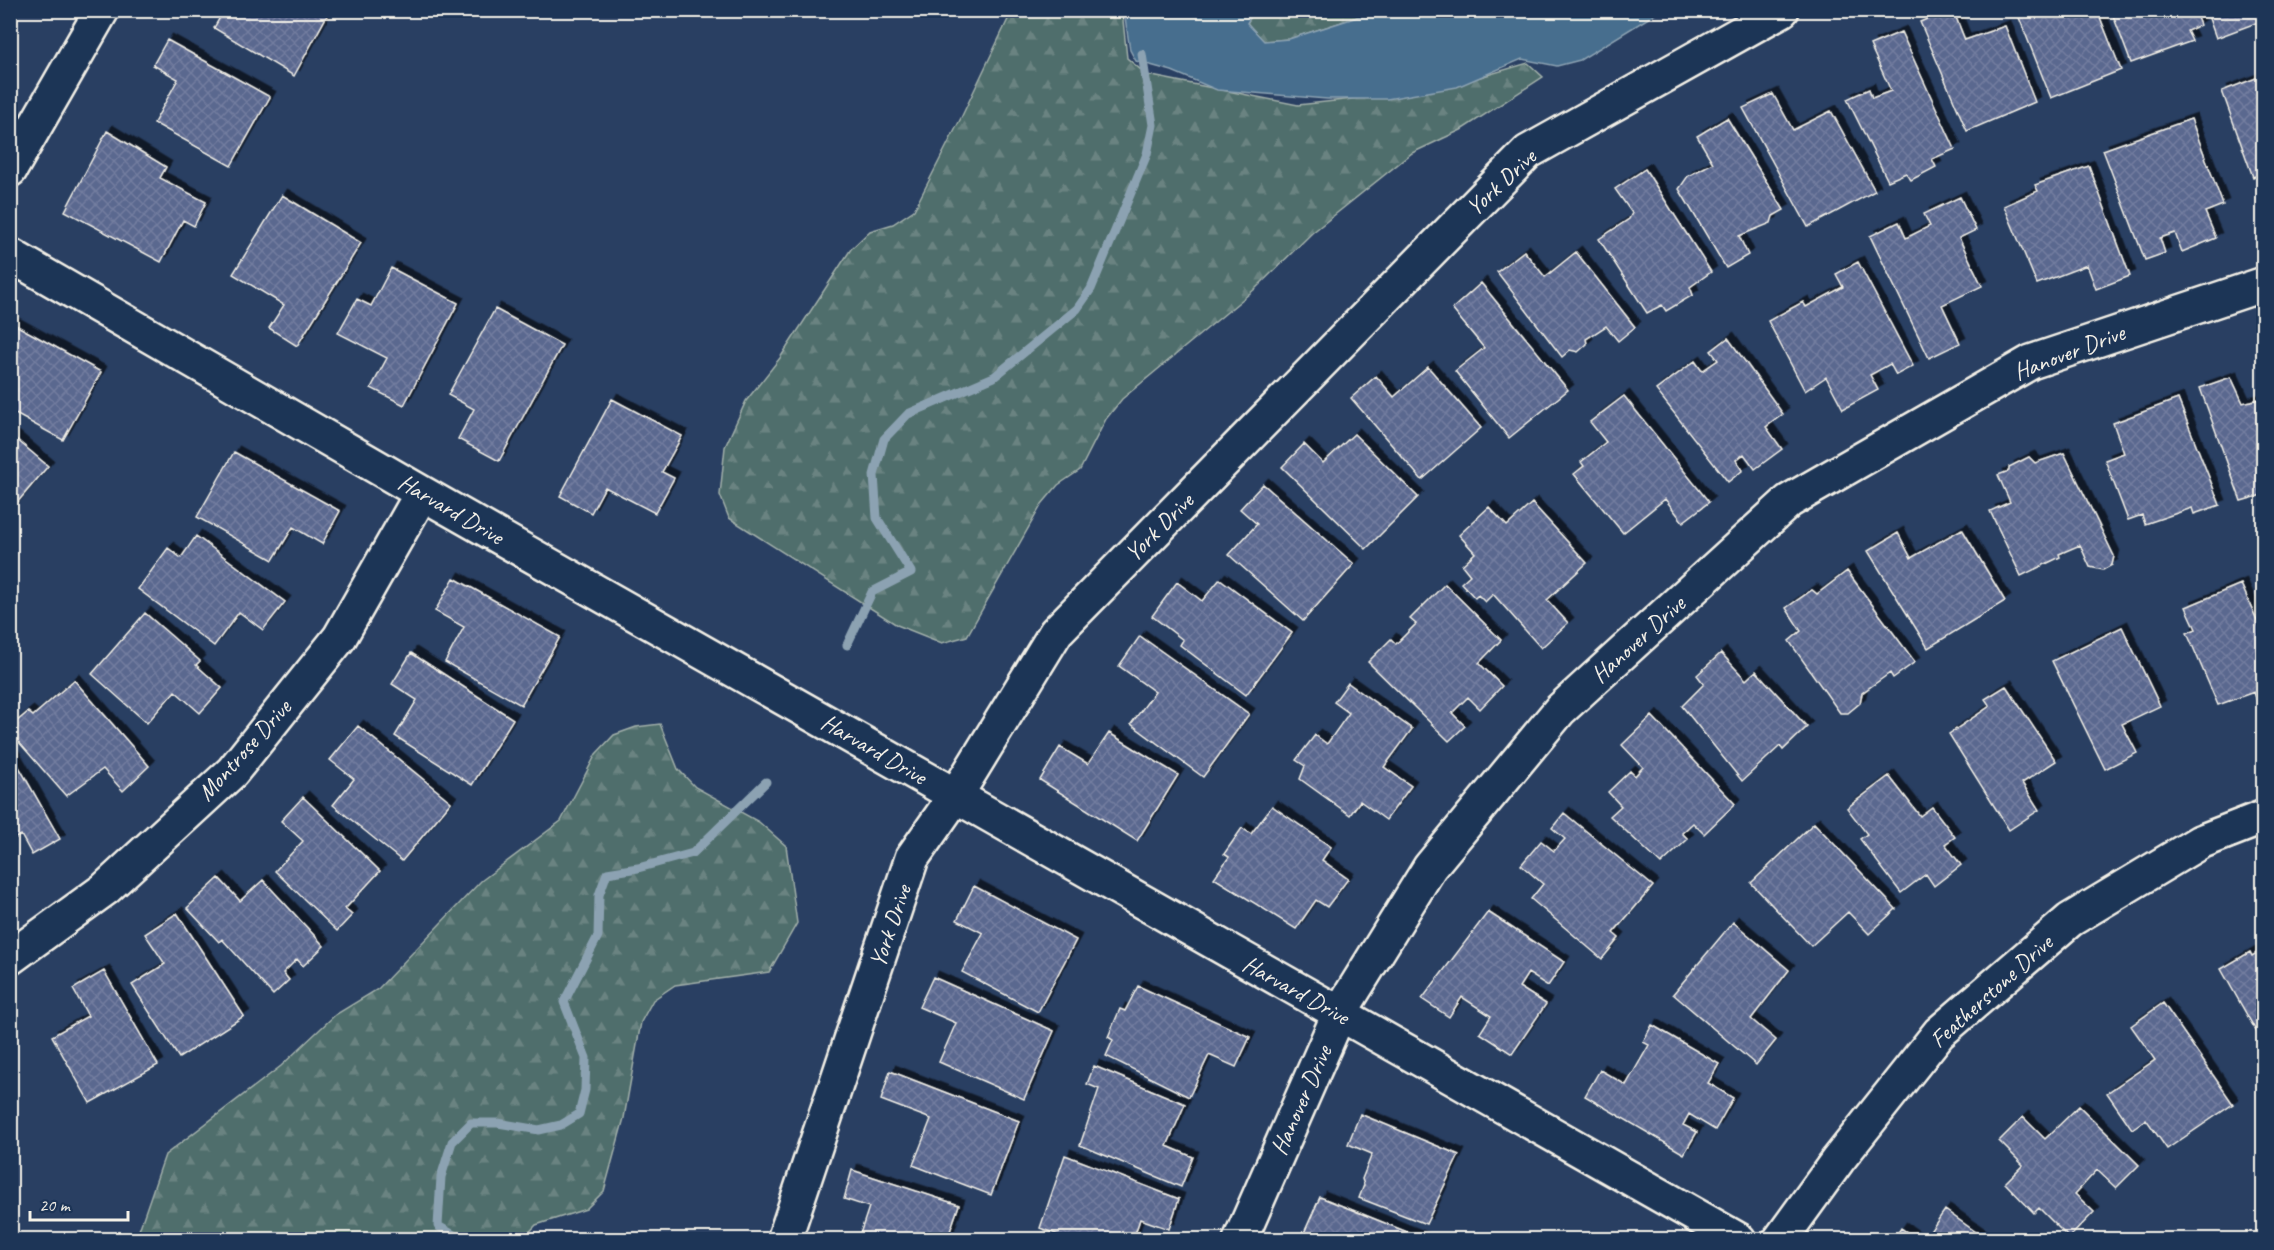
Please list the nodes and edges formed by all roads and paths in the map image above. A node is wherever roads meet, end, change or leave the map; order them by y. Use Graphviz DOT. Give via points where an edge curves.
graph roads {
  1 [pos="102,10"];
  2 [pos="1782,10"];
  3 [pos="10,170"];
  4 [pos="10,255"];
  5 [pos="2264,284"];
  6 [pos="422,493"];
  7 [pos="956,795"];
  8 [pos="2264,817"];
  9 [pos="10,958"];
  10 [pos="1339,1014"];
  11 [pos="784,1239"];
  12 [pos="1240,1239"];
  13 [pos="1739,1239"];
  14 [pos="1780,1239"];
  1 -- 3 [label="street"];
  2 -- 7 [label="street, York Drive" via="1528,152 1056,632"];
  4 -- 6 [label="street, Harvard Drive"];
  5 -- 10 [label="street, Hanover Drive" via="2031,362 1789,501 1560,710 1430,867"];
  6 -- 7 [label="street, Harvard Drive"];
  6 -- 9 [label="street, Montrose Drive" via="340,636 232,772 105,889"];
  7 -- 10 [label="street, Harvard Drive"];
  7 -- 11 [label="street, York Drive" via="912,858"];
  8 -- 14 [label="street, Featherstone Drive" via="2200,842 2070,920 1939,1033"];
  10 -- 12 [label="street, Hanover Drive"];
  10 -- 13 [label="street, Harvard Drive"];
}
